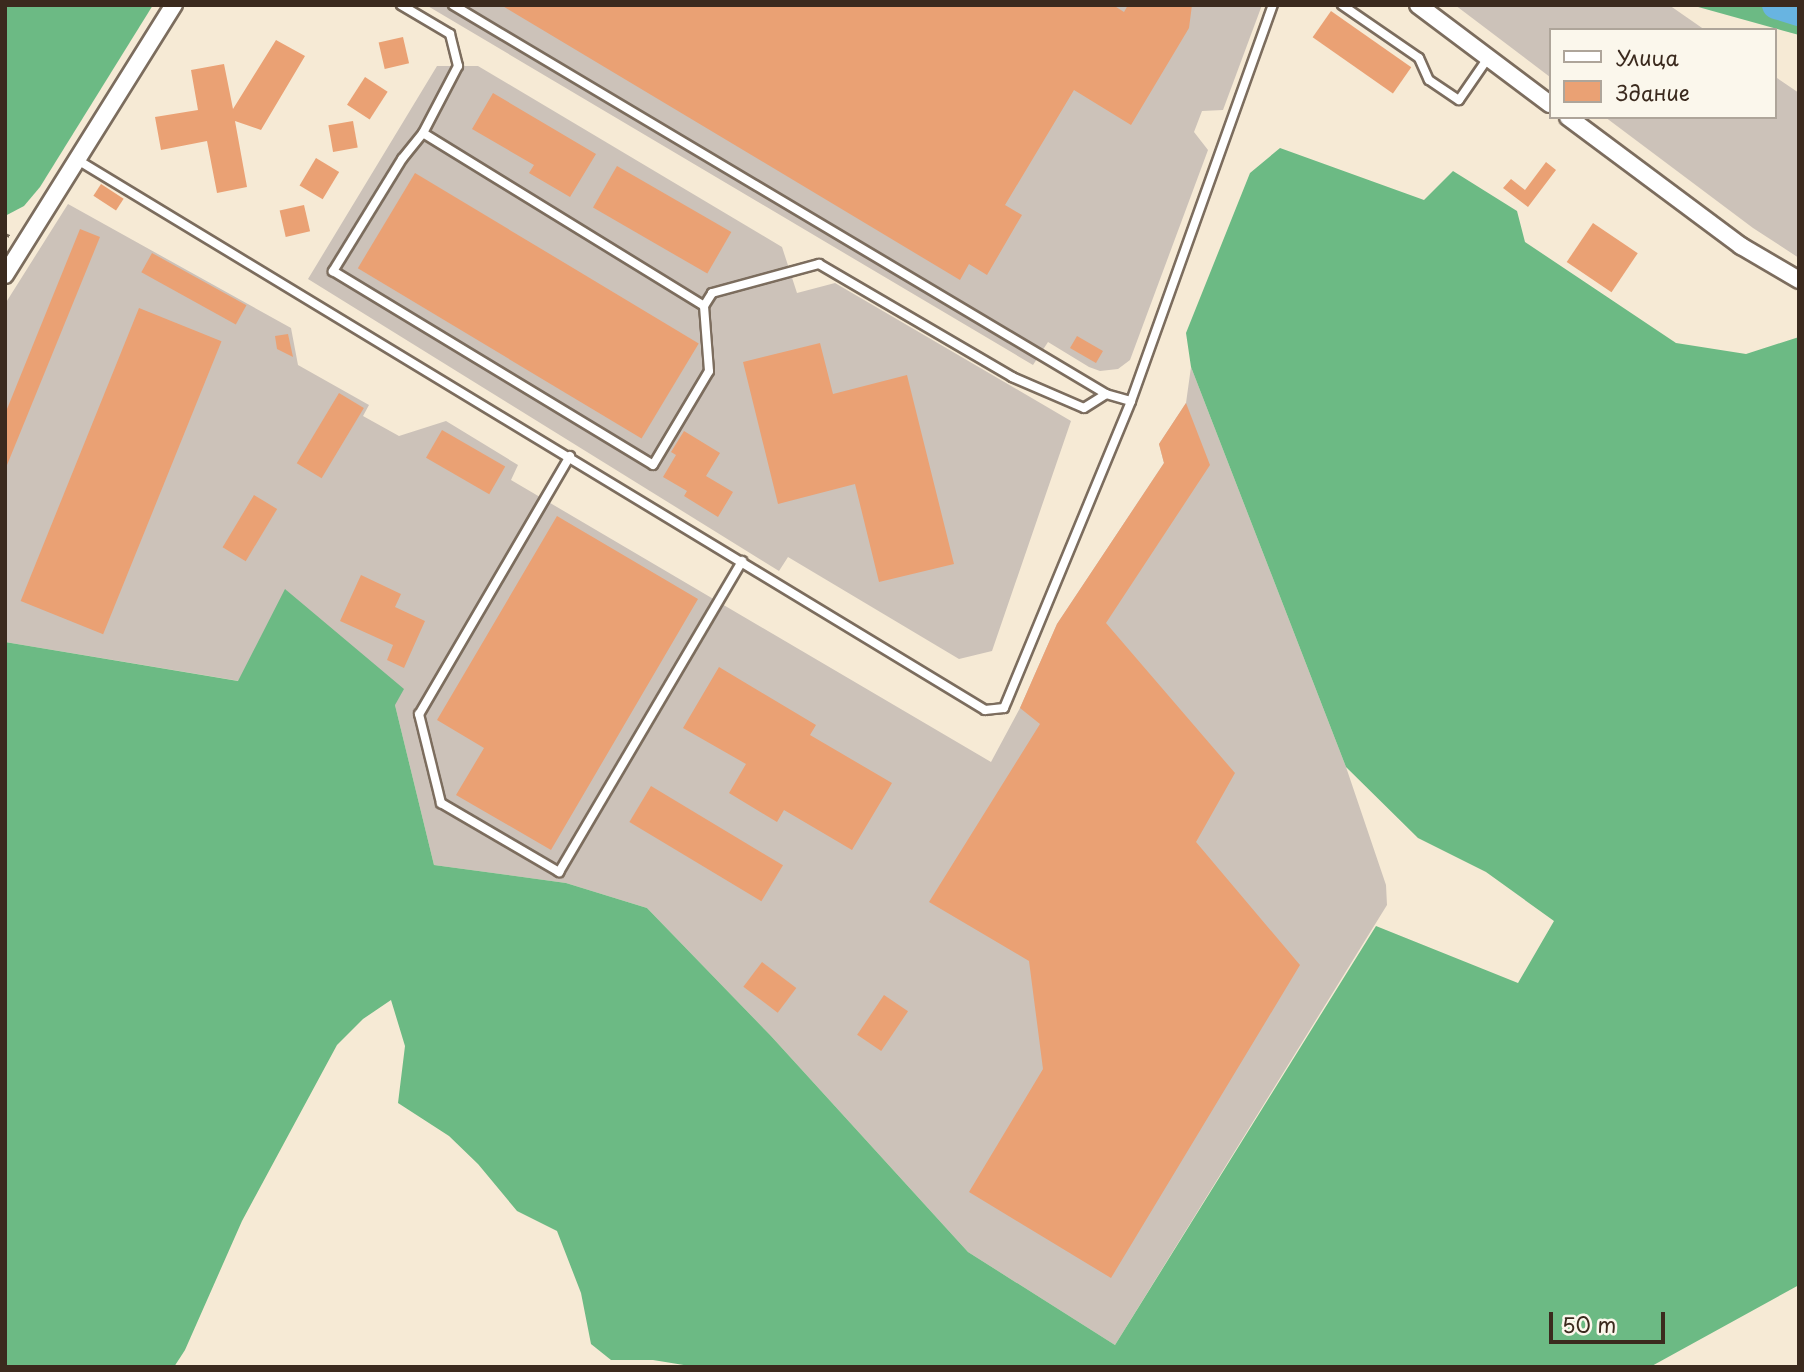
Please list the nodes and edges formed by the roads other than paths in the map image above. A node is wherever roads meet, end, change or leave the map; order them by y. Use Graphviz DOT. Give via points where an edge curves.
graph roads {
  1 [pos="174,5"];
  2 [pos="401,5"];
  3 [pos="453,5"];
  4 [pos="1273,5"];
  5 [pos="1342,5"];
  6 [pos="1418,5"];
  7 [pos="1488,58"];
  8 [pos="1548,103"];
  9 [pos="1571,119"];
  10 [pos="423,133"];
  11 [pos="76,159"];
  12 [pos="10,258"];
  13 [pos="5,275"];
  14 [pos="1799,280"];
  15 [pos="704,306"];
  16 [pos="1106,394"];
  17 [pos="1131,401"];
  18 [pos="570,456"];
  19 [pos="741,561"];
  1 -- 11 [label="street"];
  2 -- 10 [label="lane" via="450,34 458,66"];
  3 -- 16 [label="lane"];
  4 -- 17 [label="lane"];
  5 -- 7 [label="lane" via="1419,58 1429,80 1459,100"];
  6 -- 7 [label="street"];
  7 -- 8 [label="street"];
  9 -- 14 [label="street" via="1741,246"];
  10 -- 15 [label="lane"];
  10 -- 15 [label="lane" via="333,271 653,465 709,371"];
  11 -- 12 [label="street"];
  11 -- 18 [label="lane"];
  12 -- 13 [label="street"];
  15 -- 16 [label="lane" via="712,293 819,264 1012,377 1084,408"];
  16 -- 17 [label="lane"];
  17 -- 19 [label="lane" via="1004,708 985,710"];
  18 -- 19 [label="lane"];
  18 -- 19 [label="lane" via="419,713 441,803 559,872"];
}
